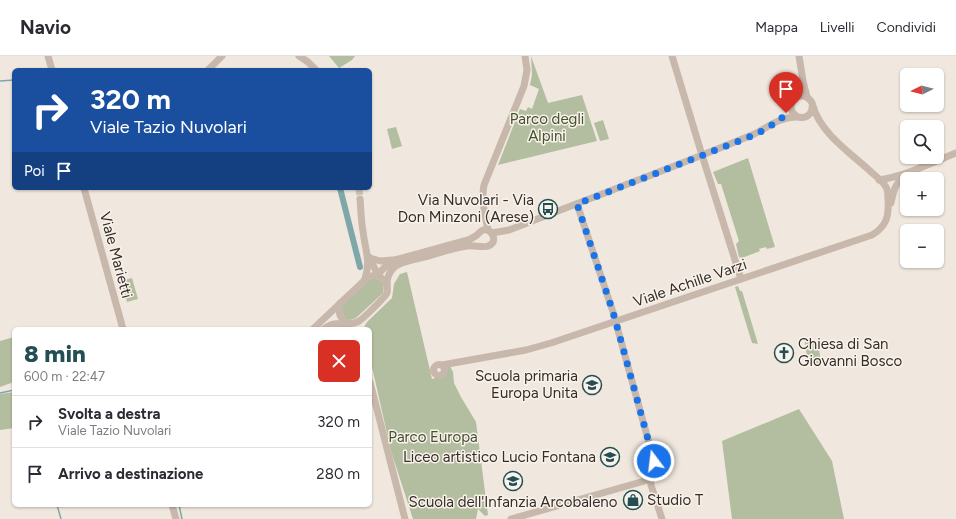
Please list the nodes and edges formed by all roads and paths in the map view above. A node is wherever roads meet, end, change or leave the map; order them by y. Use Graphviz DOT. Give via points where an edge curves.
graph roads {
  1 [pos="48,56"];
  2 [pos="222,56"];
  3 [pos="300,56"];
  4 [pos="525,56"];
  5 [pos="672,56"];
  6 [pos="799,56"];
  7 [pos="51,68"];
  8 [pos="210,68"];
  9 [pos="314,68"];
  10 [pos="803,80"];
  11 [pos="798,96"];
  12 [pos="807,97"];
  13 [pos="791,106"];
  14 [pos="813,106"];
  15 [pos="798,117"];
  16 [pos="806,117"];
  17 [pos="780,120"];
  18 [pos="819,121"];
  19 [pos="956,153"];
  20 [pos="702,155"];
  21 [pos="910,172"];
  22 [pos="900,175"];
  23 [pos="879,180"];
  24 [pos="900,180"];
  25 [pos="895,186"];
  26 [pos="886,187"];
  27 [pos="85,190"];
  28 [pos="360,199"];
  29 [pos="577,204"];
  30 [pos="888,215"];
  31 [pos="486,233"];
  32 [pos="481,246"];
  33 [pos="368,255"];
  34 [pos="395,260"];
  35 [pos="378,275"];
  36 [pos="365,279"];
  37 [pos="741,279"];
  38 [pos="387,285"];
  39 [pos="340,303"];
  40 [pos="616,321"];
  41 [pos="353,326"];
  42 [pos="123,327"];
  43 [pos="315,327"];
  44 [pos="327,327"];
  45 [pos="442,365"];
  46 [pos="372,390"];
  47 [pos="651,476"];
  48 [pos="173,507"];
  49 [pos="176,519"];
  50 [pos="407,519"];
  51 [pos="511,519"];
  52 [pos="662,519"];
  1 -- 7 [label="street"];
  2 -- 8 [label="street"];
  3 -- 9 [label="street"];
  4 -- 31 [label="street" via="527,70 524,86 484,185"];
  5 -- 20 [label="street"];
  6 -- 10 [label="street"];
  10 -- 11 [label="street"];
  10 -- 12 [label="street"];
  11 -- 12 [label="street"];
  11 -- 13 [label="street"];
  12 -- 14 [label="street"];
  13 -- 15 [label="street" via="793,113"];
  13 -- 17 [label="street"];
  14 -- 16 [label="street"];
  14 -- 18 [label="street"];
  15 -- 16 [label="street"];
  15 -- 17 [label="street"];
  16 -- 18 [label="street"];
  17 -- 20 [label="street" via="757,134"];
  18 -- 23 [label="street"];
  19 -- 21 [label="street"];
  20 -- 29 [label="street"];
  20 -- 37 [label="street"];
  22 -- 23 [label="street"];
  23 -- 26 [label="street"];
  24 -- 25 [label="street"];
  25 -- 26 [label="street"];
  25 -- 30 [label="street, Viale Achille Varzi"];
  26 -- 30 [label="street"];
  27 -- 42 [label="street, Viale Marietti"];
  28 -- 33 [label="street"];
  29 -- 31 [label="street" via="509,230"];
  29 -- 40 [label="street"];
  30 -- 37 [label="street, Viale Achille Varzi" via="883,226 872,235"];
  31 -- 32 [label="street" via="476,237"];
  31 -- 32 [label="street" via="493,242 486,247"];
  31 -- 34 [label="street"];
  32 -- 38 [label="street" via="460,247 401,263 390,273"];
  33 -- 34 [label="street" via="380,261"];
  33 -- 35 [label="street"];
  33 -- 36 [label="street"];
  34 -- 35 [label="street" via="384,267"];
  35 -- 36 [label="street"];
  35 -- 38 [label="street"];
  36 -- 39 [label="street"];
  37 -- 40 [label="street, Viale Achille Varzi"];
  38 -- 41 [label="street" via="388,289 383,298"];
  39 -- 41 [label="street" via="339,314"];
  39 -- 43 [label="street"];
  40 -- 45 [label="street, Viale Achille Varzi" via="528,350"];
  40 -- 47 [label="street" via="654,461"];
  41 -- 44 [label="street" via="334,323"];
  46 -- 50 [label="street"];
  47 -- 51 [label="street"];
  47 -- 52 [label="street"];
  48 -- 49 [label="street"];
}
